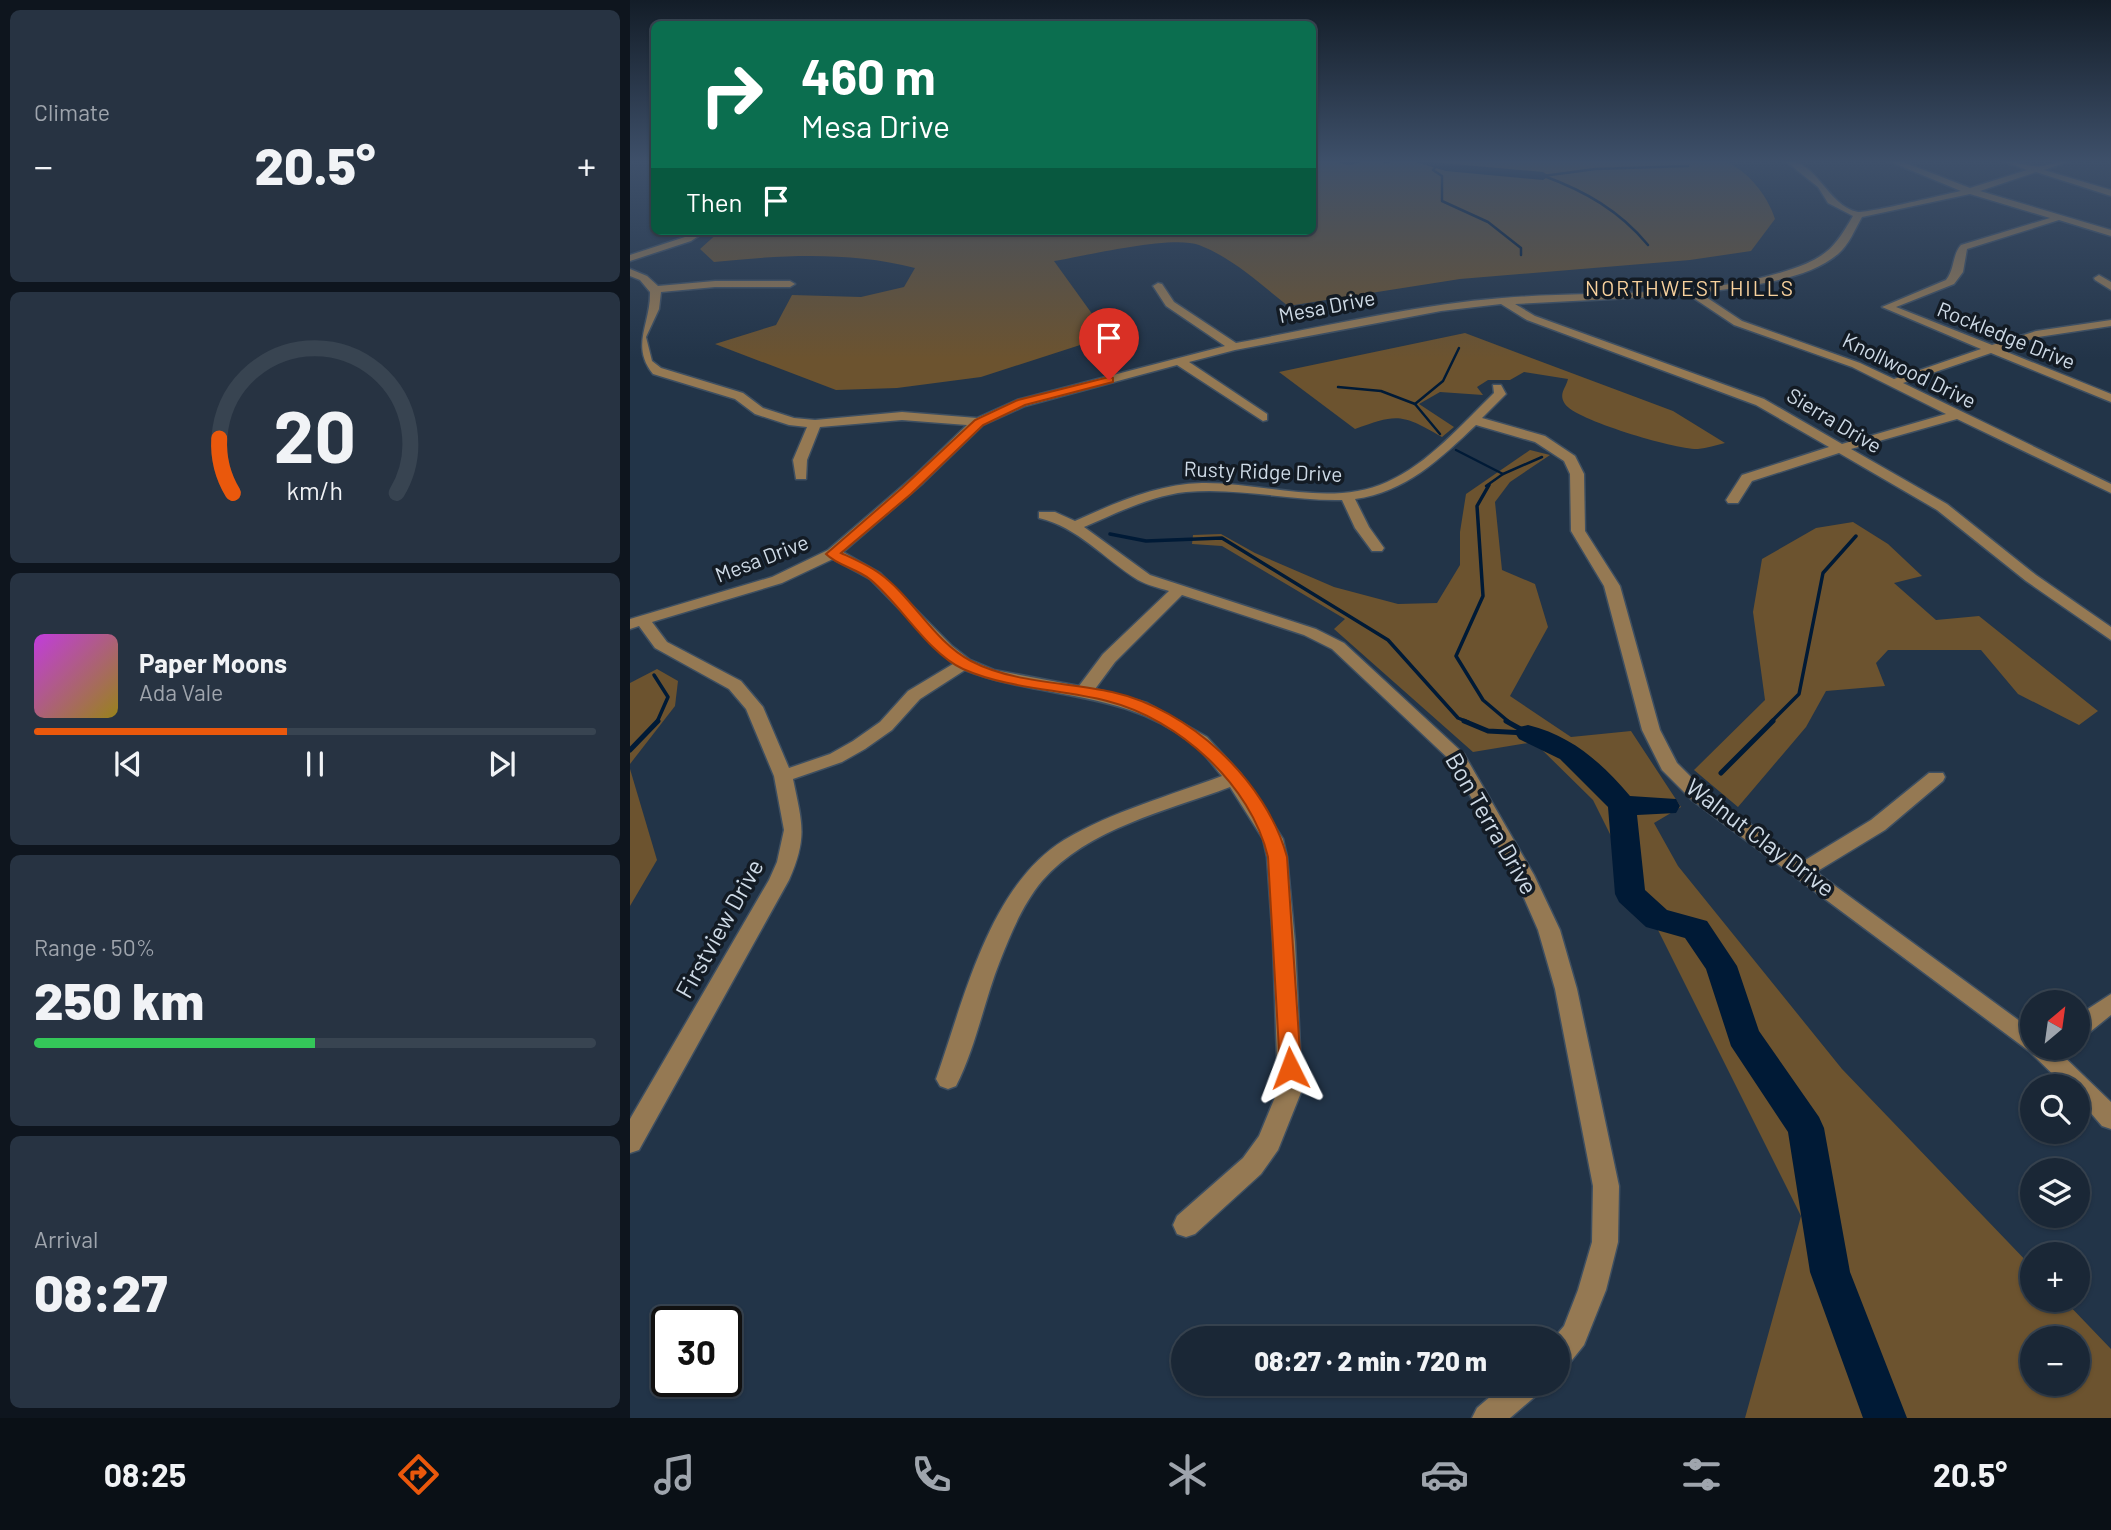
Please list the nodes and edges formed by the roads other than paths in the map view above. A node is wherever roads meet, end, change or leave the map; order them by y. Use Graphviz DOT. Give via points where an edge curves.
graph roads {
  1 [pos="1851,226"];
  2 [pos="2032,226"];
  3 [pos="2084,226"];
  4 [pos="2111,233"];
  5 [pos="694,235"];
  6 [pos="630,258"];
  7 [pos="630,272"];
  8 [pos="2099,278"];
  9 [pos="790,284"];
  10 [pos="1158,286"];
  11 [pos="2111,287"];
  12 [pos="654,290"];
  13 [pos="1691,292"];
  14 [pos="1503,301"];
  15 [pos="2111,323"];
  16 [pos="1234,348"];
  17 [pos="1987,349"];
  18 [pos="1180,362"];
  19 [pos="1893,383"];
  20 [pos="1497,388"];
  21 [pos="2111,398"];
  22 [pos="1956,415"];
  23 [pos="1263,417"];
  24 [pos="1474,420"];
  25 [pos="979,422"];
  26 [pos="815,424"];
  27 [pos="1838,449"];
  28 [pos="801,476"];
  29 [pos="2111,489"];
  30 [pos="1347,497"];
  31 [pos="1733,500"];
  32 [pos="1044,515"];
  33 [pos="1074,526"];
  34 [pos="1377,548"];
  35 [pos="832,554"];
  36 [pos="1179,590"];
  37 [pos="636,623"];
  38 [pos="2111,635"];
  39 [pos="964,664"];
  40 [pos="1084,691"];
  41 [pos="783,776"];
  42 [pos="1936,777"];
  43 [pos="1234,778"];
  44 [pos="1803,871"];
  45 [pos="2111,1003"];
  46 [pos="2090,1019"];
  47 [pos="2020,1032"];
  48 [pos="2055,1060"];
  49 [pos="948,1079"];
  50 [pos="2111,1119"];
  51 [pos="630,1142"];
  52 [pos="1186,1226"];
  53 [pos="1570,1340"];
  54 [pos="1514,1396"];
  55 [pos="1487,1418"];
  1 -- 13 [label="street, Mesa Drive" via="1841,246 1818,263 1771,278"];
  2 -- 17 [label="street, Rockledge Drive" via="1964,247 1958,272 1950,282 1888,307"];
  3 -- 4 [label="street"];
  5 -- 6 [label="street"];
  7 -- 12 [label="street" via="643,277"];
  8 -- 11 [label="street"];
  9 -- 12 [label="street" via="705,284"];
  10 -- 16 [label="street" via="1170,304"];
  12 -- 26 [label="street" via="656,309 640,337 648,366 739,396 772,417"];
  13 -- 14 [label="street, Mesa Drive"];
  13 -- 19 [label="street, Knollwood Drive" via="1738,323 1823,351"];
  14 -- 16 [label="street, Mesa Drive" via="1377,319"];
  14 -- 27 [label="street, Sierra Drive" via="1531,318 1740,393"];
  15 -- 17 [label="street" via="2060,329"];
  16 -- 18 [label="street, Mesa Drive"];
  17 -- 19 [label="street"];
  17 -- 21 [label="street, Rockledge Drive"];
  18 -- 23 [label="street"];
  18 -- 25 [label="street, Mesa Drive" via="1021,403"];
  19 -- 22 [label="street, Knollwood Drive"];
  20 -- 24 [label="street, Rusty Ridge Drive" via="1500,394"];
  22 -- 27 [label="street"];
  22 -- 29 [label="street, Knollwood Drive"];
  24 -- 30 [label="street, Rusty Ridge Drive" via="1393,485"];
  24 -- 44 [label="street, Walnut Clay Drive" via="1540,439 1570,459 1577,474 1578,531 1612,586 1658,748 1699,796"];
  25 -- 26 [label="street" via="902,416"];
  25 -- 35 [label="street, Mesa Drive"];
  26 -- 28 [label="street" via="800,460"];
  27 -- 31 [label="street" via="1747,478"];
  27 -- 38 [label="street, Sierra Drive" via="1942,507"];
  30 -- 33 [label="street, Rusty Ridge Drive" via="1200,486 1150,496"];
  30 -- 34 [label="street"];
  32 -- 33 [label="street, Bon Terra Drive"];
  33 -- 36 [label="street, Bon Terra Drive" via="1145,578"];
  35 -- 37 [label="street, Mesa Drive" via="777,580"];
  35 -- 39 [label="street" via="875,576"];
  36 -- 40 [label="street" via="1109,658"];
  36 -- 53 [label="street, Bon Terra Drive" via="1310,632 1359,663 1458,758 1524,875 1549,930 1566,989 1606,1186 1605,1242 1592,1290"];
  37 -- 41 [label="street, Firstview Drive" via="661,645 723,678 754,707"];
  39 -- 40 [label="street" via="990,674"];
  39 -- 41 [label="street" via="914,695 886,726 859,745"];
  40 -- 43 [label="street" via="1141,707 1173,723 1200,741"];
  41 -- 51 [label="street, Firstview Drive" via="794,830 787,862"];
  42 -- 44 [label="street" via="1878,825"];
  43 -- 49 [label="street" via="1079,841 1037,873 1009,914"];
  43 -- 52 [label="street" via="1273,839 1278,857 1290,1090 1269,1142 1252,1166"];
  44 -- 47 [label="street, Walnut Clay Drive"];
  45 -- 46 [label="street"];
  48 -- 50 [label="street, Walnut Clay Drive"];
  54 -- 55 [label="street"];
}
